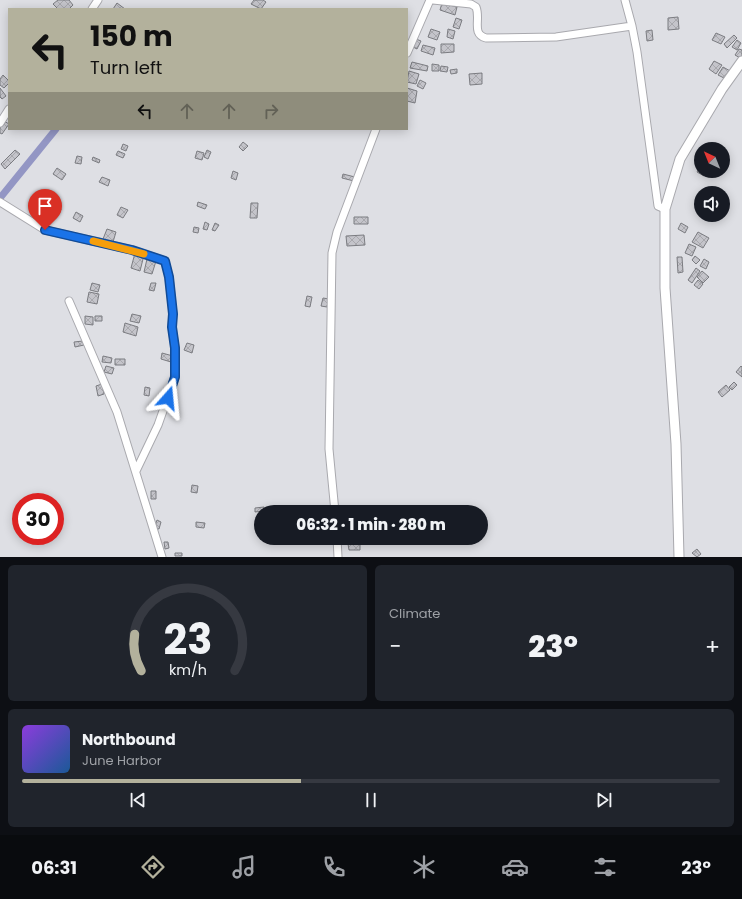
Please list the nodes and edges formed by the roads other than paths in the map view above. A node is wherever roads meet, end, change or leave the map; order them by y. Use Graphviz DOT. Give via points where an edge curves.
graph roads {
  1 [pos="430,0"];
  2 [pos="434,0"];
  3 [pos="625,0"];
  4 [pos="632,26"];
  5 [pos="408,51"];
  6 [pos="742,62"];
  7 [pos="8,111"];
  8 [pos="0,123"];
  9 [pos="376,130"];
  10 [pos="0,202"];
  11 [pos="665,209"];
  12 [pos="69,301"];
  13 [pos="136,471"];
  14 [pos="334,505"];
  15 [pos="337,545"];
  16 [pos="162,557"];
  17 [pos="338,557"];
  18 [pos="679,557"];
  1 -- 5 [label="street"];
  2 -- 4 [label="street" via="471,4 476,7 477,32 486,38 556,37"];
  3 -- 4 [label="street"];
  4 -- 11 [label="street" via="658,206"];
  6 -- 11 [label="main road" via="722,88 680,159"];
  7 -- 8 [label="street"];
  9 -- 14 [label="street" via="332,253 329,449"];
  10 -- 13 [label="street" via="45,230 132,250 165,261 173,314 175,377 158,425"];
  11 -- 18 [label="main road" via="665,288 676,444"];
  12 -- 13 [label="street" via="117,412"];
  13 -- 16 [label="street"];
  15 -- 17 [label="street"];
}
